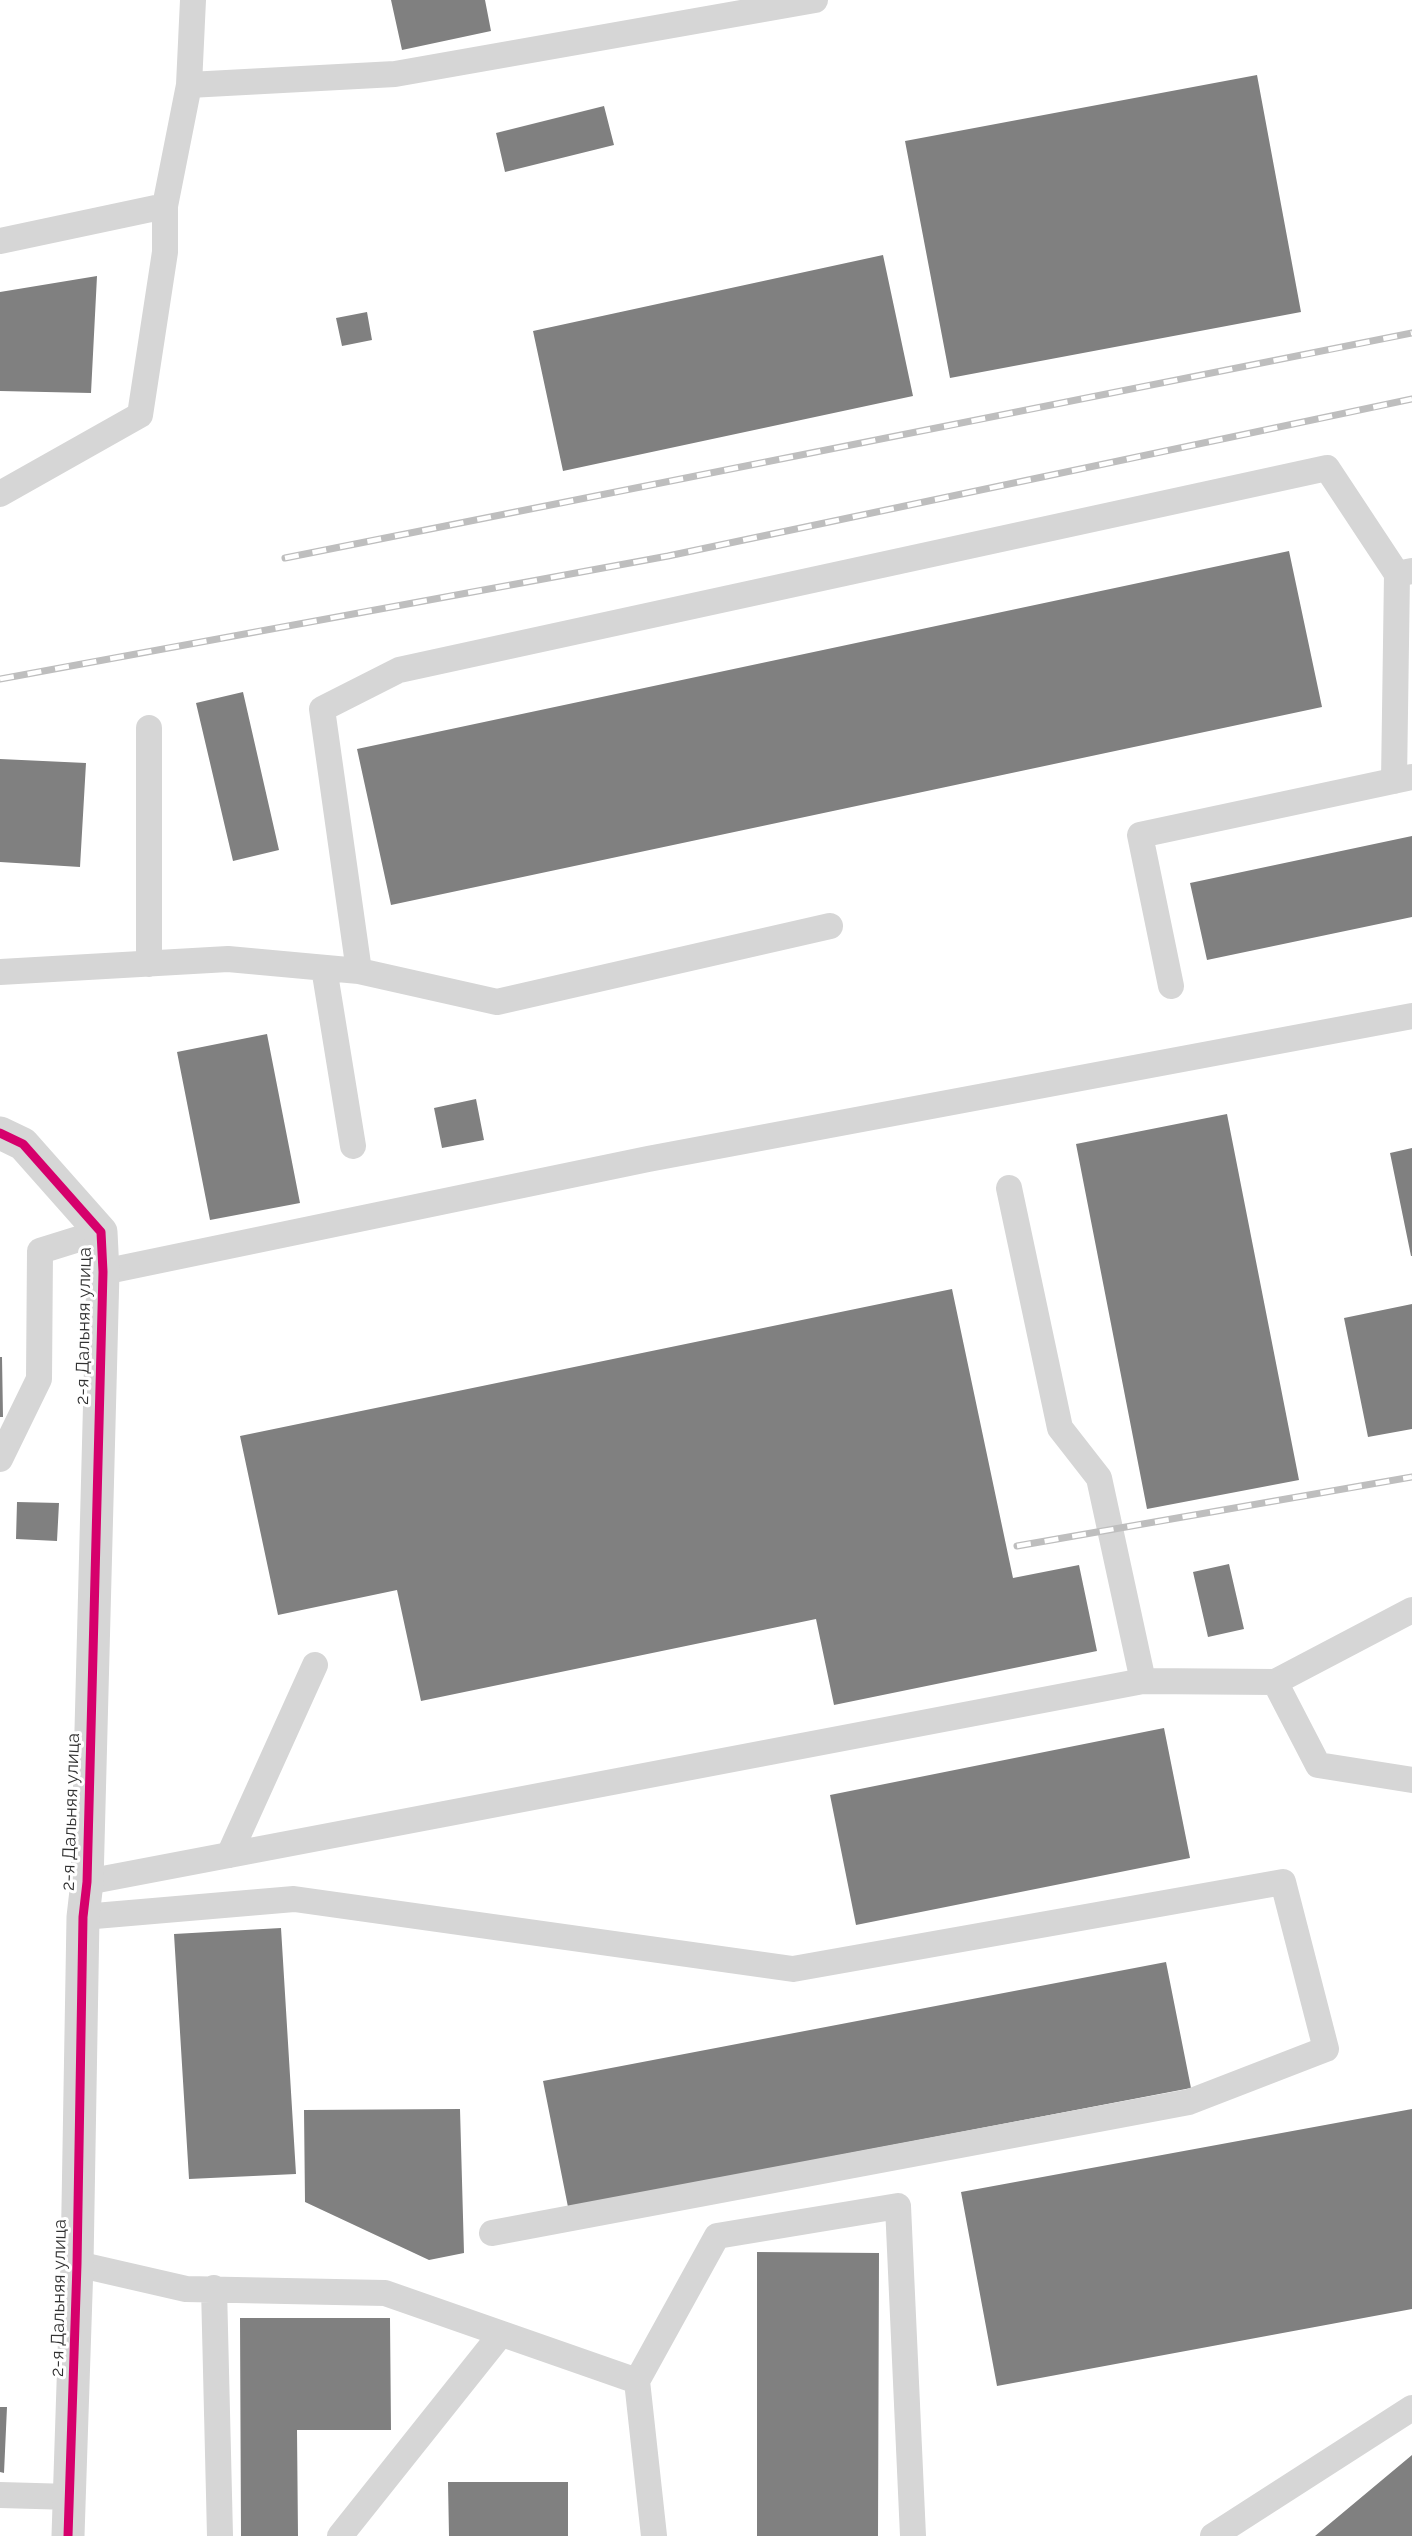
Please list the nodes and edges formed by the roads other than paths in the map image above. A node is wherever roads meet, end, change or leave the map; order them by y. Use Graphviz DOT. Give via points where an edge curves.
graph roads {
  1 [pos="193,0"];
  2 [pos="815,0"];
  3 [pos="189,85"];
  4 [pos="165,207"];
  5 [pos="0,241"];
  6 [pos="0,494"];
  7 [pos="1405,573"];
  8 [pos="149,728"];
  9 [pos="1403,779"];
  10 [pos="830,926"];
  11 [pos="149,964"];
  12 [pos="324,968"];
  13 [pos="359,971"];
  14 [pos="0,972"];
  15 [pos="1171,986"];
  16 [pos="1412,1016"];
  17 [pos="0,1133"];
  18 [pos="353,1146"];
  19 [pos="1009,1188"];
  20 [pos="101,1232"];
  21 [pos="103,1272"];
  22 [pos="0,1459"];
  23 [pos="1412,1610"];
  24 [pos="315,1665"];
  25 [pos="1143,1681"];
  26 [pos="1275,1682"];
  27 [pos="1412,1780"];
  28 [pos="229,1855"];
  29 [pos="87,1882"];
  30 [pos="83,1917"];
  31 [pos="492,2233"];
  32 [pos="77,2264"];
  33 [pos="214,2288"];
  34 [pos="501,2334"];
  35 [pos="637,2381"];
  36 [pos="1412,2408"];
  37 [pos="0,2495"];
  38 [pos="71,2497"];
  39 [pos="68,2536"];
  40 [pos="220,2536"];
  41 [pos="340,2536"];
  42 [pos="654,2536"];
  43 [pos="913,2536"];
  44 [pos="1213,2536"];
  1 -- 3 [label="lane"];
  2 -- 3 [label="lane" via="395,74"];
  3 -- 4 [label="lane"];
  4 -- 5 [label="lane"];
  4 -- 6 [label="lane" via="165,252 140,415"];
  7 -- 9 [label="lane"];
  7 -- 13 [label="lane" via="1327,468 399,670 322,709"];
  8 -- 11 [label="lane"];
  9 -- 15 [label="lane" via="1140,835"];
  10 -- 13 [label="lane" via="496,1002"];
  11 -- 12 [label="lane" via="228,959"];
  11 -- 14 [label="lane"];
  12 -- 13 [label="lane"];
  12 -- 18 [label="lane"];
  16 -- 21 [label="lane" via="648,1159"];
  17 -- 20 [label="street, 2-я Дальняя улица" via="23,1144"];
  19 -- 25 [label="lane" via="1060,1428 1099,1478"];
  20 -- 21 [label="street, 2-я Дальняя улица"];
  20 -- 22 [label="lane" via="39,1251 39,1379"];
  21 -- 29 [label="street, 2-я Дальняя улица"];
  23 -- 26 [label="lane"];
  24 -- 28 [label="lane"];
  25 -- 26 [label="lane"];
  25 -- 28 [label="lane"];
  26 -- 27 [label="lane" via="1318,1765"];
  28 -- 29 [label="lane"];
  29 -- 30 [label="street, 2-я Дальняя улица"];
  30 -- 31 [label="lane" via="294,1899 793,1969 1283,1882 1326,2049 1190,2102"];
  30 -- 32 [label="street, 2-я Дальняя улица"];
  32 -- 33 [label="lane" via="186,2289"];
  32 -- 38 [label="street, 2-я Дальняя улица"];
  33 -- 34 [label="lane" via="385,2293"];
  33 -- 40 [label="lane"];
  34 -- 35 [label="lane"];
  34 -- 41 [label="lane"];
  35 -- 42 [label="lane"];
  35 -- 43 [label="lane" via="717,2236 898,2206"];
  36 -- 44 [label="lane"];
  37 -- 38 [label="lane"];
  38 -- 39 [label="street, 2-я Дальняя улица"];
}
